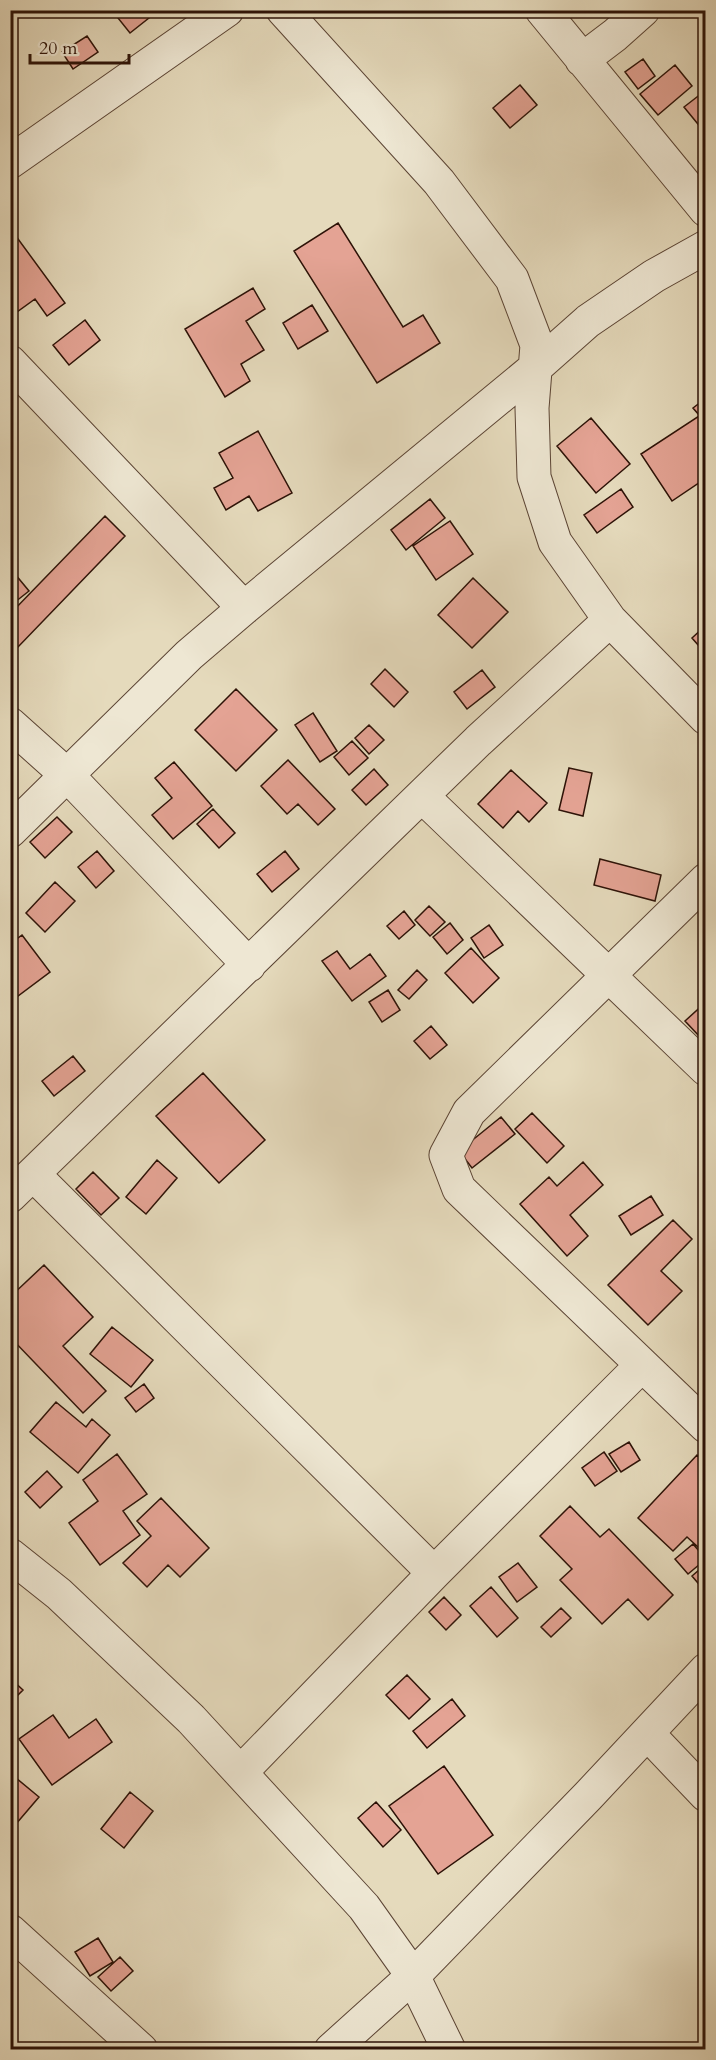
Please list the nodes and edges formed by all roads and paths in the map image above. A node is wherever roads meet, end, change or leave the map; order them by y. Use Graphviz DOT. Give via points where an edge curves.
graph roads {
  1 [pos="227,10"];
  2 [pos="283,10"];
  3 [pos="542,10"];
  4 [pos="643,10"];
  5 [pos="582,60"];
  6 [pos="10,162"];
  7 [pos="705,210"];
  8 [pos="705,247"];
  9 [pos="10,362"];
  10 [pos="535,368"];
  11 [pos="244,608"];
  12 [pos="610,620"];
  13 [pos="705,718"];
  14 [pos="10,724"];
  15 [pos="68,776"];
  16 [pos="422,796"];
  17 [pos="10,831"];
  18 [pos="705,880"];
  19 [pos="249,965"];
  20 [pos="610,976"];
  21 [pos="705,1069"];
  22 [pos="22,1185"];
  23 [pos="642,1365"];
  24 [pos="705,1426"];
  25 [pos="10,1555"];
  26 [pos="434,1573"];
  27 [pos="705,1670"];
  28 [pos="647,1733"];
  29 [pos="241,1772"];
  30 [pos="705,1795"];
  31 [pos="10,1931"];
  32 [pos="413,1976"];
  33 [pos="141,2049"];
  34 [pos="331,2049"];
  35 [pos="449,2049"];
  1 -- 6 [label="street"];
  2 -- 10 [label="street" via="439,182 512,279 537,345"];
  3 -- 5 [label="street"];
  4 -- 5 [label="street"];
  5 -- 7 [label="street"];
  8 -- 10 [label="street" via="588,321"];
  9 -- 11 [label="street"];
  10 -- 11 [label="street"];
  10 -- 12 [label="street" via="534,477 555,542"];
  11 -- 15 [label="street" via="189,655"];
  12 -- 13 [label="street"];
  12 -- 16 [label="street"];
  14 -- 15 [label="street"];
  15 -- 17 [label="street"];
  15 -- 19 [label="street"];
  16 -- 19 [label="street"];
  16 -- 20 [label="street"];
  18 -- 20 [label="street"];
  19 -- 22 [label="street"];
  20 -- 21 [label="street"];
  20 -- 23 [label="street" via="469,1112 446,1155 459,1189"];
  22 -- 26 [label="street"];
  23 -- 24 [label="street"];
  23 -- 26 [label="street"];
  25 -- 29 [label="street" via="59,1593"];
  26 -- 29 [label="street"];
  27 -- 28 [label="street"];
  28 -- 30 [label="street"];
  28 -- 32 [label="street"];
  29 -- 32 [label="street" via="364,1907"];
  31 -- 33 [label="street"];
  32 -- 34 [label="street"];
  32 -- 35 [label="street"];
}
